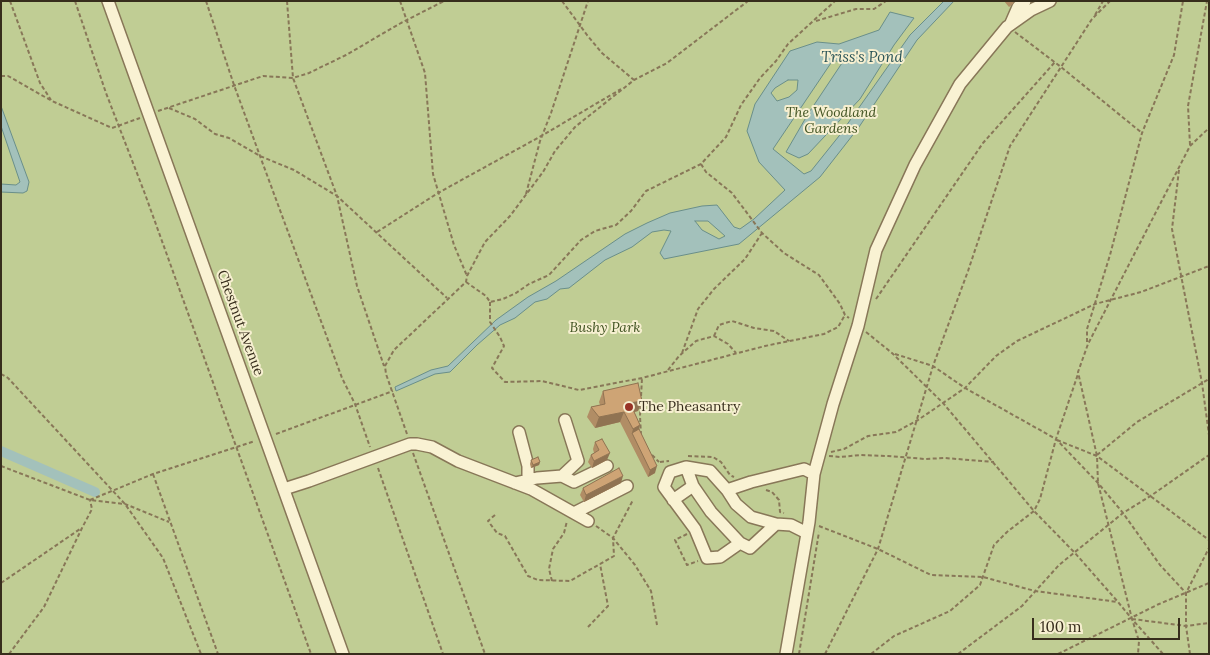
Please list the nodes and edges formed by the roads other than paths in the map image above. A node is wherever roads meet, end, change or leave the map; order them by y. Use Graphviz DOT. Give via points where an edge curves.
graph roads {
  1 [pos="108,1"];
  2 [pos="1050,1"];
  3 [pos="1018,5"];
  4 [pos="1008,25"];
  5 [pos="565,420"];
  6 [pos="519,432"];
  7 [pos="607,466"];
  8 [pos="686,468"];
  9 [pos="814,474"];
  10 [pos="562,476"];
  11 [pos="528,480"];
  12 [pos="515,483"];
  13 [pos="626,486"];
  14 [pos="693,486"];
  15 [pos="284,488"];
  16 [pos="727,490"];
  17 [pos="673,500"];
  18 [pos="570,511"];
  19 [pos="588,521"];
  20 [pos="776,524"];
  21 [pos="808,528"];
  22 [pos="740,542"];
  23 [pos="344,654"];
  24 [pos="786,654"];
  1 -- 15 [label="street, Chestnut Avenue"];
  2 -- 4 [label="street"];
  3 -- 4 [label="street"];
  4 -- 9 [label="street" via="960,84 915,164 876,250 858,326"];
  5 -- 10 [label="street" via="578,462"];
  6 -- 11 [label="street" via="528,466"];
  7 -- 10 [label="street" via="574,482"];
  8 -- 14 [label="street"];
  8 -- 16 [label="street" via="710,471"];
  8 -- 17 [label="street" via="670,472 664,488"];
  9 -- 16 [label="street" via="804,469"];
  9 -- 21 [label="street"];
  10 -- 11 [label="street"];
  11 -- 12 [label="street"];
  12 -- 15 [label="street" via="432,447 410,444"];
  12 -- 18 [label="street"];
  13 -- 18 [label="street"];
  14 -- 17 [label="street"];
  14 -- 22 [label="street" via="711,512"];
  15 -- 23 [label="street, Chestnut Avenue"];
  16 -- 20 [label="street" via="736,504 751,517"];
  17 -- 22 [label="street" via="695,529 707,558 720,557"];
  18 -- 19 [label="street"];
  20 -- 21 [label="street"];
  20 -- 22 [label="street" via="750,548"];
  21 -- 24 [label="street"];
}
